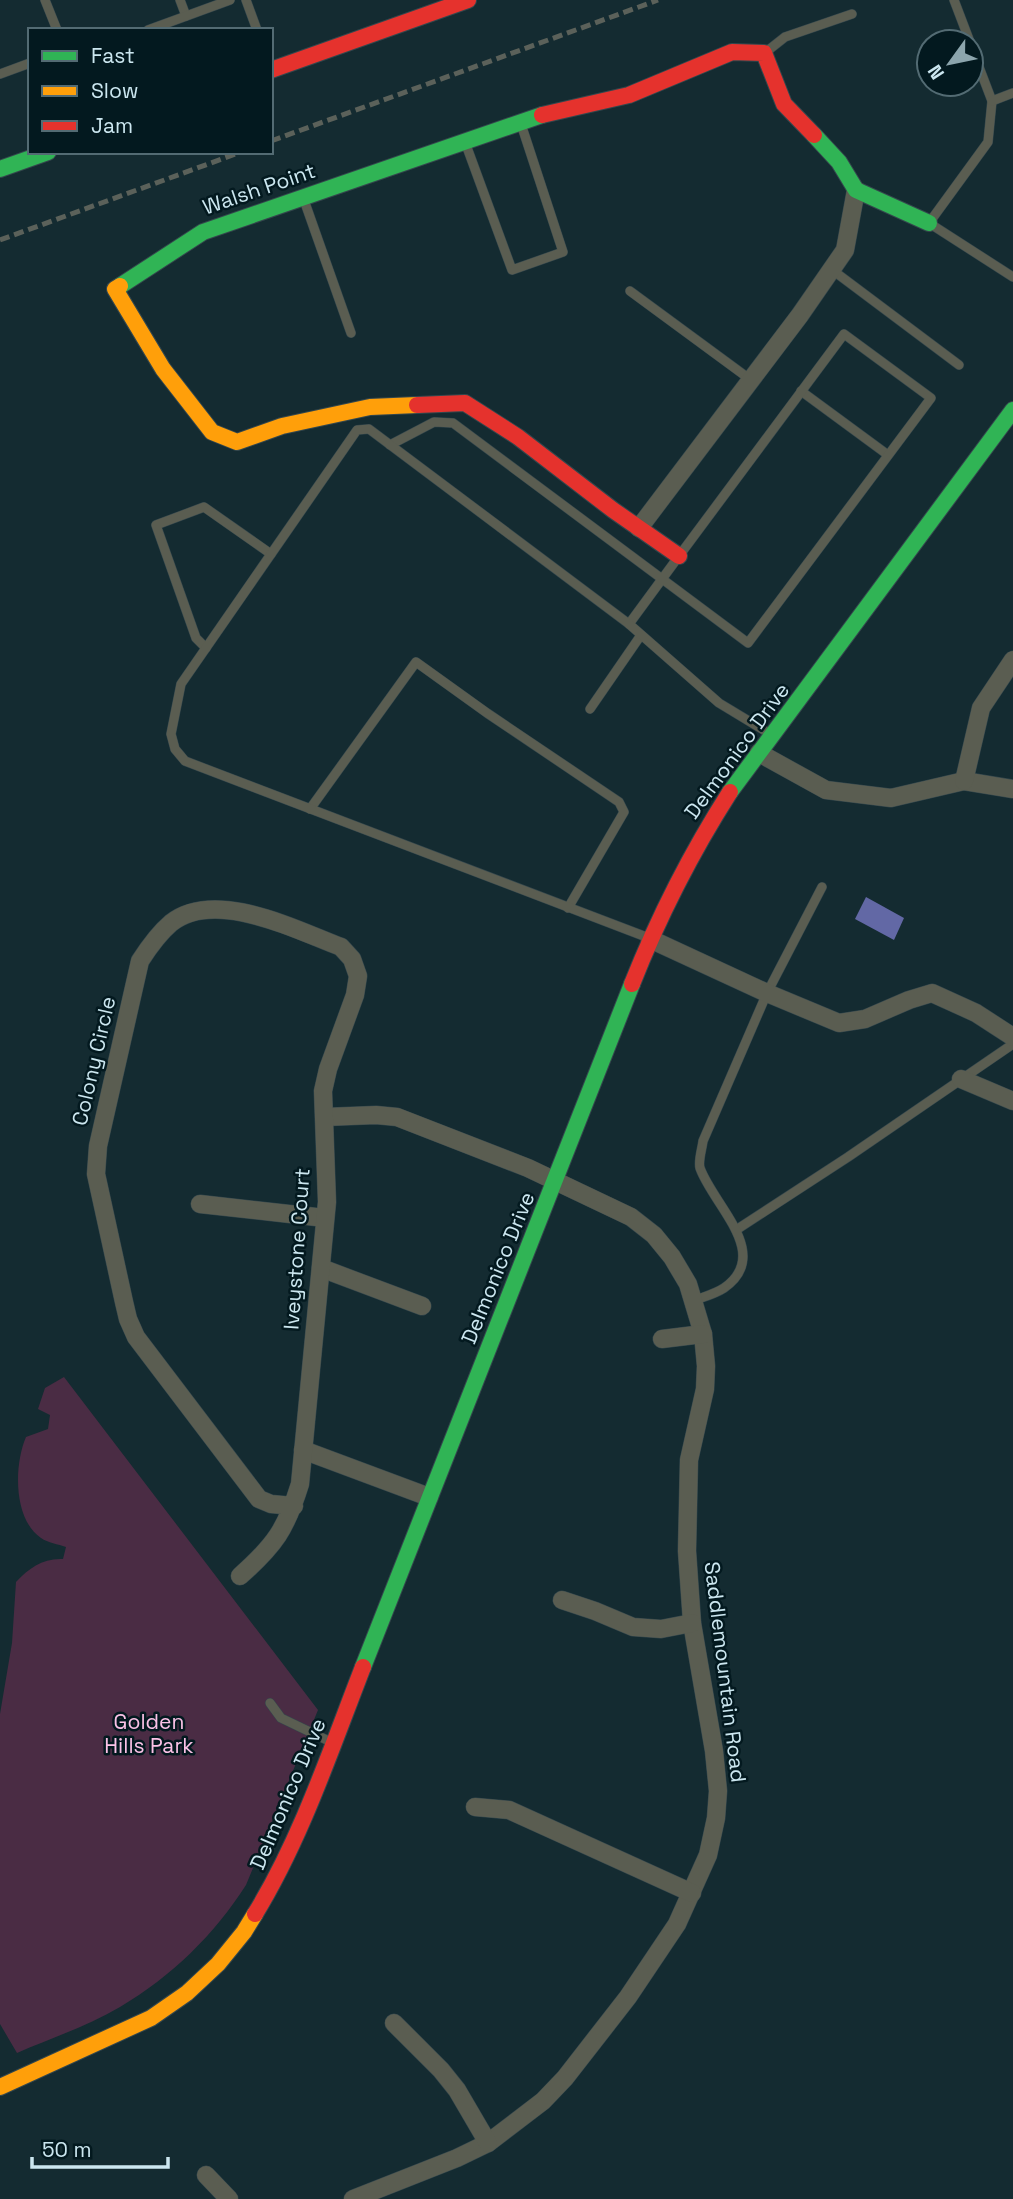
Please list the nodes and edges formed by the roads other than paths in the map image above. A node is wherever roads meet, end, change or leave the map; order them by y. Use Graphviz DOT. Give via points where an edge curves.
graph roads {
  1 [pos="45,0"];
  2 [pos="180,0"];
  3 [pos="230,0"];
  4 [pos="246,0"];
  5 [pos="468,0"];
  6 [pos="954,0"];
  7 [pos="852,14"];
  8 [pos="186,16"];
  9 [pos="56,28"];
  10 [pos="154,28"];
  11 [pos="256,28"];
  12 [pos="964,28"];
  13 [pos="764,53"];
  14 [pos="28,64"];
  15 [pos="273,69"];
  16 [pos="0,74"];
  17 [pos="985,83"];
  18 [pos="1013,93"];
  19 [pos="992,101"];
  20 [pos="520,121"];
  21 [pos="464,141"];
  22 [pos="42,154"];
  23 [pos="0,169"];
  24 [pos="856,190"];
  25 [pos="303,199"];
  26 [pos="929,223"];
  27 [pos="831,269"];
  28 [pos="1013,277"];
  29 [pos="630,291"];
  30 [pos="351,333"];
  31 [pos="959,365"];
  32 [pos="751,380"];
  33 [pos="801,391"];
  34 [pos="1013,410"];
  35 [pos="390,445"];
  36 [pos="888,455"];
  37 [pos="639,528"];
  38 [pos="271,554"];
  39 [pos="679,556"];
  40 [pos="662,579"];
  41 [pos="628,624"];
  42 [pos="641,635"];
  43 [pos="206,648"];
  44 [pos="1013,660"];
  45 [pos="590,709"];
  46 [pos="772,735"];
  47 [pos="759,752"];
  48 [pos="964,781"];
  49 [pos="1013,789"];
  50 [pos="310,809"];
  51 [pos="822,887"];
  52 [pos="568,908"];
  53 [pos="650,939"];
  54 [pos="767,993"];
  55 [pos="1013,1037"];
  56 [pos="1013,1044"];
  57 [pos="961,1079"];
  58 [pos="1013,1101"];
  59 [pos="325,1117"];
  60 [pos="555,1181"];
  61 [pos="200,1204"];
  62 [pos="326,1218"];
  63 [pos="737,1230"];
  64 [pos="321,1268"];
  65 [pos="693,1301"];
  66 [pos="422,1306"];
  67 [pos="702,1334"];
  68 [pos="662,1339"];
  69 [pos="303,1450"];
  70 [pos="429,1497"];
  71 [pos="293,1506"];
  72 [pos="240,1576"];
  73 [pos="562,1600"];
  74 [pos="692,1623"];
  75 [pos="270,1703"];
  76 [pos="333,1742"];
  77 [pos="475,1807"];
  78 [pos="692,1893"];
  79 [pos="394,2023"];
  80 [pos="0,2087"];
  81 [pos="488,2143"];
  82 [pos="206,2175"];
  83 [pos="229,2199"];
  84 [pos="353,2199"];
  1 -- 9 [label="lane"];
  2 -- 8 [label="lane"];
  3 -- 8 [label="lane"];
  4 -- 11 [label="lane"];
  5 -- 15 [label="street"];
  6 -- 12 [label="lane"];
  7 -- 13 [label="lane" via="785,37"];
  8 -- 10 [label="lane"];
  13 -- 20 [label="street, Walsh Point" via="732,52 629,95"];
  13 -- 24 [label="street" via="784,104 839,162"];
  14 -- 16 [label="lane"];
  17 -- 19 [label="lane"];
  18 -- 19 [label="lane"];
  19 -- 26 [label="lane" via="988,142"];
  20 -- 21 [label="street, Walsh Point"];
  20 -- 21 [label="lane" via="563,252 512,270"];
  21 -- 25 [label="street, Walsh Point"];
  22 -- 23 [label="street"];
  24 -- 26 [label="street"];
  24 -- 27 [label="street" via="845,250"];
  25 -- 30 [label="lane"];
  25 -- 37 [label="street, Walsh Point" via="203,232 115,289 163,369 212,432 236,442 282,426 370,407 465,403"];
  26 -- 28 [label="lane"];
  27 -- 31 [label="lane"];
  27 -- 32 [label="street"];
  29 -- 32 [label="lane"];
  32 -- 37 [label="street"];
  33 -- 36 [label="lane"];
  33 -- 36 [label="lane" via="844,334 931,398"];
  33 -- 39 [label="lane"];
  34 -- 46 [label="street, Delmonico Drive"];
  35 -- 38 [label="lane" via="369,429 358,430"];
  35 -- 40 [label="lane" via="434,422 453,423"];
  35 -- 41 [label="lane"];
  36 -- 40 [label="lane" via="748,643"];
  37 -- 39 [label="street, Walsh Point"];
  38 -- 43 [label="lane"];
  38 -- 43 [label="lane" via="204,507 156,525 196,638"];
  39 -- 40 [label="lane"];
  40 -- 41 [label="lane"];
  41 -- 42 [label="lane"];
  42 -- 45 [label="lane"];
  42 -- 46 [label="lane" via="719,703"];
  43 -- 50 [label="lane" via="181,684 171,734 175,749 186,761"];
  44 -- 48 [label="street" via="981,708"];
  46 -- 47 [label="street, Delmonico Drive"];
  47 -- 48 [label="street" via="827,790 891,798"];
  47 -- 53 [label="street, Delmonico Drive" via="701,837"];
  48 -- 49 [label="street"];
  50 -- 52 [label="lane"];
  50 -- 52 [label="lane" via="416,662 619,802 624,812"];
  51 -- 54 [label="lane"];
  52 -- 53 [label="lane"];
  53 -- 54 [label="street"];
  53 -- 60 [label="street, Delmonico Drive"];
  54 -- 55 [label="street" via="839,1023 865,1019 932,993"];
  54 -- 63 [label="lane" via="703,1141 699,1166"];
  56 -- 57 [label="lane"];
  57 -- 58 [label="street"];
  57 -- 63 [label="lane"];
  59 -- 60 [label="street" via="397,1117"];
  59 -- 62 [label="street, Iveystone Court"];
  59 -- 71 [label="street, Colony Circle" via="325,1080 355,995 358,976 352,959 341,947 244,911 215,909 173,922 140,961 98,1146 96,1174 135,1337 259,1499"];
  60 -- 65 [label="street, Saddlemountain Road" via="631,1217 654,1235 688,1284"];
  60 -- 70 [label="street, Delmonico Drive"];
  61 -- 62 [label="street"];
  62 -- 64 [label="street, Iveystone Court"];
  63 -- 65 [label="lane" via="743,1254 740,1274 722,1289"];
  64 -- 66 [label="street"];
  64 -- 69 [label="street, Iveystone Court"];
  65 -- 67 [label="street, Saddlemountain Road"];
  67 -- 68 [label="street"];
  67 -- 74 [label="street, Saddlemountain Road" via="705,1389 689,1460 687,1504"];
  69 -- 70 [label="street"];
  69 -- 71 [label="street, Iveystone Court"];
  70 -- 76 [label="street, Delmonico Drive"];
  71 -- 72 [label="street, Iveystone Court" via="267,1552"];
  73 -- 74 [label="street" via="633,1627 661,1629"];
  74 -- 78 [label="street, Saddlemountain Road" via="718,1791 708,1855"];
  75 -- 76 [label="lane" via="281,1718"];
  76 -- 80 [label="street, Delmonico Drive" via="256,1916 210,1972 151,2018"];
  77 -- 78 [label="street" via="509,1810"];
  78 -- 81 [label="street, Saddlemountain Road" via="642,1976 565,2078"];
  79 -- 81 [label="street" via="457,2090"];
  81 -- 84 [label="street, Saddlemountain Road"];
  82 -- 83 [label="street"];
}
